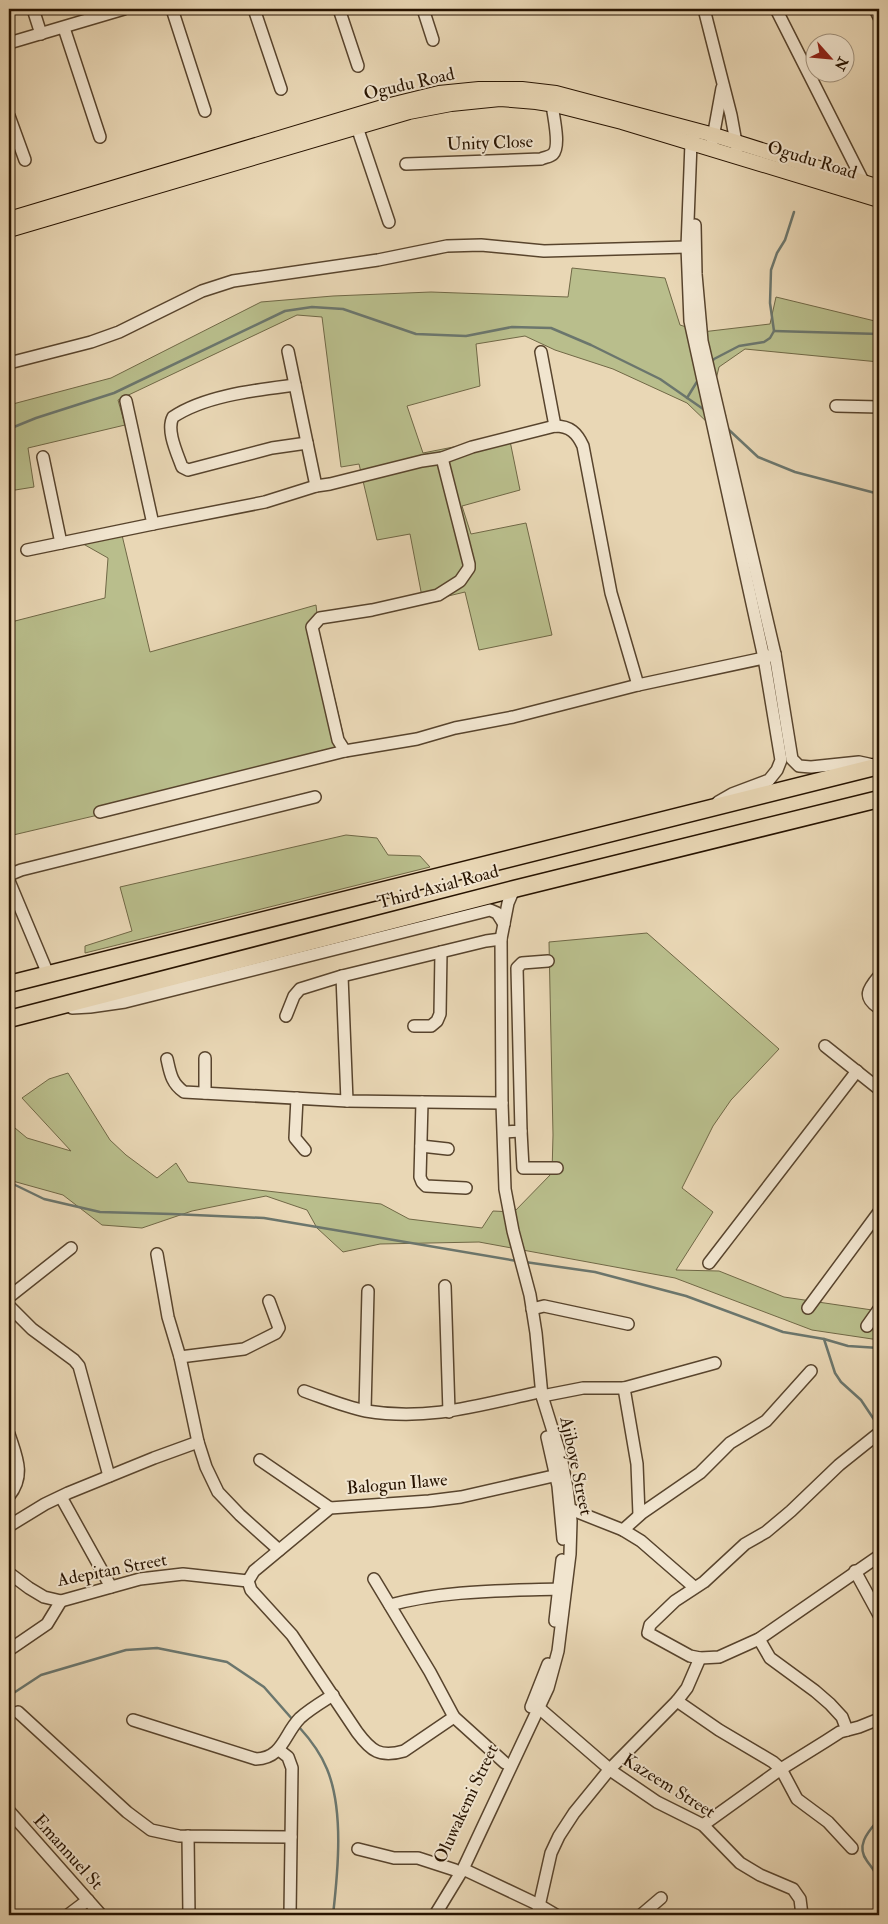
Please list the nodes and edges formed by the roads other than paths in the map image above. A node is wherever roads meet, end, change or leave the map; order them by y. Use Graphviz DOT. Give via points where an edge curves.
graph roads {
  1 [pos="33,9"];
  2 [pos="124,9"];
  3 [pos="172,9"];
  4 [pos="254,9"];
  5 [pos="339,9"];
  6 [pos="423,9"];
  7 [pos="704,9"];
  8 [pos="776,9"];
  9 [pos="875,9"];
  10 [pos="879,17"];
  11 [pos="64,28"];
  12 [pos="41,34"];
  13 [pos="434,40"];
  14 [pos="9,43"];
  15 [pos="358,66"];
  16 [pos="723,84"];
  17 [pos="281,88"];
  18 [pos="552,104"];
  19 [pos="205,111"];
  20 [pos="9,116"];
  21 [pos="357,127"];
  22 [pos="714,135"];
  23 [pos="100,137"];
  24 [pos="297,139"];
  25 [pos="698,139"];
  26 [pos="737,149"];
  27 [pos="25,160"];
  28 [pos="406,164"];
  29 [pos="864,183"];
  30 [pos="879,188"];
  31 [pos="879,200"];
  32 [pos="9,219"];
  33 [pos="389,222"];
  34 [pos="9,230"];
  35 [pos="687,247"];
  36 [pos="698,342"];
  37 [pos="288,351"];
  38 [pos="541,352"];
  39 [pos="9,363"];
  40 [pos="295,385"];
  41 [pos="126,401"];
  42 [pos="836,406"];
  43 [pos="879,407"];
  44 [pos="556,426"];
  45 [pos="307,443"];
  46 [pos="43,457"];
  47 [pos="442,458"];
  48 [pos="316,486"];
  49 [pos="153,524"];
  50 [pos="61,543"];
  51 [pos="27,550"];
  52 [pos="770,656"];
  53 [pos="638,685"];
  54 [pos="345,751"];
  55 [pos="879,766"];
  56 [pos="315,797"];
  57 [pos="879,799"];
  58 [pos="706,810"];
  59 [pos="100,812"];
  60 [pos="9,875"];
  61 [pos="9,881"];
  62 [pos="514,889"];
  63 [pos="504,924"];
  64 [pos="501,939"];
  65 [pos="441,952"];
  66 [pos="548,961"];
  67 [pos="48,974"];
  68 [pos="342,976"];
  69 [pos="879,976"];
  70 [pos="9,984"];
  71 [pos="51,1008"];
  72 [pos="879,1008"];
  73 [pos="286,1016"];
  74 [pos="9,1019"];
  75 [pos="414,1026"];
  76 [pos="825,1046"];
  77 [pos="167,1058"];
  78 [pos="205,1058"];
  79 [pos="857,1071"];
  80 [pos="877,1083"];
  81 [pos="205,1093"];
  82 [pos="297,1098"];
  83 [pos="347,1100"];
  84 [pos="422,1102"];
  85 [pos="502,1103"];
  86 [pos="521,1131"];
  87 [pos="504,1132"];
  88 [pos="421,1146"];
  89 [pos="448,1149"];
  90 [pos="305,1150"];
  91 [pos="557,1168"];
  92 [pos="466,1188"];
  93 [pos="879,1212"];
  94 [pos="72,1248"];
  95 [pos="157,1254"];
  96 [pos="709,1263"];
  97 [pos="445,1286"];
  98 [pos="368,1292"];
  99 [pos="9,1297"];
  100 [pos="269,1301"];
  101 [pos="9,1306"];
  102 [pos="808,1308"];
  103 [pos="879,1309"];
  104 [pos="532,1310"];
  105 [pos="628,1324"];
  106 [pos="867,1326"];
  107 [pos="180,1356"];
  108 [pos="715,1363"];
  109 [pos="811,1371"];
  110 [pos="624,1388"];
  111 [pos="304,1391"];
  112 [pos="539,1394"];
  113 [pos="365,1410"];
  114 [pos="449,1412"];
  115 [pos="9,1434"];
  116 [pos="878,1434"];
  117 [pos="198,1442"];
  118 [pos="260,1460"];
  119 [pos="560,1475"];
  120 [pos="109,1476"];
  121 [pos="9,1496"];
  122 [pos="61,1497"];
  123 [pos="330,1508"];
  124 [pos="570,1509"];
  125 [pos="639,1515"];
  126 [pos="9,1526"];
  127 [pos="624,1530"];
  128 [pos="279,1550"];
  129 [pos="879,1556"];
  130 [pos="856,1571"];
  131 [pos="9,1573"];
  132 [pos="251,1576"];
  133 [pos="374,1579"];
  134 [pos="694,1587"];
  135 [pos="111,1588"];
  136 [pos="558,1589"];
  137 [pos="61,1601"];
  138 [pos="390,1605"];
  139 [pos="879,1615"];
  140 [pos="759,1639"];
  141 [pos="9,1650"];
  142 [pos="700,1658"];
  143 [pos="333,1695"];
  144 [pos="677,1701"];
  145 [pos="535,1706"];
  146 [pos="18,1712"];
  147 [pos="454,1717"];
  148 [pos="879,1718"];
  149 [pos="133,1720"];
  150 [pos="847,1730"];
  151 [pos="279,1750"];
  152 [pos="505,1763"];
  153 [pos="781,1769"];
  154 [pos="609,1770"];
  155 [pos="10,1815"];
  156 [pos="703,1825"];
  157 [pos="188,1836"];
  158 [pos="290,1836"];
  159 [pos="852,1848"];
  160 [pos="358,1849"];
  161 [pos="459,1869"];
  162 [pos="661,1898"];
  163 [pos="88,1900"];
  164 [pos="538,1910"];
  165 [pos="68,1915"];
  166 [pos="101,1915"];
  167 [pos="189,1915"];
  168 [pos="290,1915"];
  169 [pos="427,1915"];
  170 [pos="436,1915"];
  171 [pos="556,1915"];
  172 [pos="641,1915"];
  173 [pos="802,1915"];
  1 -- 12 [label="street"];
  2 -- 11 [label="street"];
  3 -- 19 [label="street"];
  4 -- 17 [label="street"];
  5 -- 15 [label="street"];
  6 -- 13 [label="street"];
  7 -- 16 [label="street"];
  8 -- 29 [label="street"];
  9 -- 10 [label="street"];
  11 -- 12 [label="street"];
  11 -- 23 [label="street"];
  12 -- 14 [label="street"];
  16 -- 22 [label="street"];
  16 -- 26 [label="street"];
  18 -- 21 [label="main road, Ogudu Road" via="517,100 476,101 409,112"];
  18 -- 25 [label="main road, Ogudu Road"];
  18 -- 28 [label="street, Unity Close" via="557,145 548,157"];
  20 -- 27 [label="street"];
  21 -- 24 [label="main road, Ogudu Road"];
  21 -- 33 [label="street"];
  22 -- 25 [label="main road, Ogudu Road"];
  22 -- 26 [label="main road, Ogudu Road"];
  24 -- 25 [label="main road, Ogudu Road" via="439,93 522,89 556,93"];
  24 -- 32 [label="main road, Ogudu Road"];
  24 -- 34 [label="main road, Ogudu Road"];
  25 -- 26 [label="main road, Ogudu Road"];
  25 -- 35 [label="street"];
  25 -- 36 [label="street" via="694,160 694,202"];
  26 -- 29 [label="main road, Ogudu Road"];
  26 -- 31 [label="main road, Ogudu Road"];
  29 -- 30 [label="main road, Ogudu Road"];
  35 -- 36 [label="street" via="690,321"];
  35 -- 39 [label="street" via="544,251 481,244 447,246 378,260 233,281 202,291 119,332"];
  36 -- 52 [label="street"];
  37 -- 40 [label="street"];
  38 -- 44 [label="street"];
  40 -- 45 [label="street"];
  40 -- 45 [label="street" via="251,390 211,400 173,417 170,425 172,436 182,467 188,470 272,448"];
  41 -- 49 [label="street"];
  42 -- 43 [label="street"];
  44 -- 47 [label="street"];
  44 -- 53 [label="street" via="571,429 583,446 611,593"];
  45 -- 48 [label="street"];
  46 -- 50 [label="street"];
  47 -- 48 [label="street"];
  47 -- 54 [label="street" via="469,564 464,577 438,595 320,618 312,627 338,740"];
  48 -- 49 [label="street" via="265,502"];
  49 -- 50 [label="street"];
  50 -- 51 [label="street"];
  52 -- 53 [label="street"];
  52 -- 55 [label="street" via="792,759 800,766 859,762"];
  52 -- 58 [label="street" via="781,760 777,770 769,780 732,794"];
  53 -- 54 [label="street" via="417,739"];
  54 -- 59 [label="street"];
  55 -- 58 [label="highway, Third Axial Road"];
  56 -- 60 [label="street"];
  57 -- 62 [label="highway, Third Axial Road"];
  58 -- 67 [label="highway, Third Axial Road"];
  61 -- 67 [label="street"];
  62 -- 63 [label="street, Ajiboye Street"];
  62 -- 71 [label="highway, Third Axial Road"];
  63 -- 64 [label="street, Ajiboye Street"];
  63 -- 71 [label="street" via="497,913 490,910 125,1002"];
  64 -- 65 [label="street"];
  64 -- 85 [label="street, Ajiboye Street"];
  65 -- 68 [label="street"];
  65 -- 75 [label="street" via="440,1014 431,1026"];
  66 -- 86 [label="street" via="522,963 517,968"];
  67 -- 70 [label="highway, Third Axial Road"];
  68 -- 73 [label="street" via="300,989"];
  68 -- 83 [label="street"];
  69 -- 72 [label="street" via="868,992 870,1002"];
  71 -- 74 [label="highway, Third Axial Road"];
  76 -- 79 [label="street"];
  77 -- 81 [label="street" via="177,1087 184,1092"];
  78 -- 81 [label="street"];
  79 -- 80 [label="street"];
  79 -- 96 [label="street"];
  81 -- 82 [label="street"];
  82 -- 83 [label="street"];
  82 -- 90 [label="street" via="295,1138"];
  83 -- 84 [label="street"];
  84 -- 85 [label="street"];
  84 -- 88 [label="street"];
  85 -- 87 [label="street, Ajiboye Street"];
  86 -- 87 [label="street"];
  86 -- 91 [label="street" via="523,1168"];
  87 -- 104 [label="street, Ajiboye Street" via="505,1189"];
  88 -- 89 [label="street"];
  88 -- 92 [label="street" via="420,1177 426,1186"];
  93 -- 102 [label="street"];
  94 -- 99 [label="street"];
  95 -- 107 [label="street" via="168,1318"];
  97 -- 114 [label="street"];
  98 -- 113 [label="street"];
  100 -- 107 [label="street" via="279,1328 276,1333 244,1349"];
  101 -- 120 [label="street" via="79,1366"];
  103 -- 106 [label="street"];
  104 -- 105 [label="street" via="544,1306"];
  104 -- 112 [label="street, Ajiboye Street" via="530,1351"];
  107 -- 117 [label="street"];
  108 -- 110 [label="street"];
  109 -- 125 [label="street" via="766,1421 730,1443 700,1473"];
  110 -- 112 [label="street" via="583,1388"];
  110 -- 125 [label="street" via="636,1464"];
  111 -- 113 [label="street"];
  112 -- 114 [label="street"];
  112 -- 119 [label="street, Ajiboye Street"];
  113 -- 114 [label="street" via="421,1415"];
  115 -- 121 [label="street" via="19,1464 14,1490"];
  116 -- 134 [label="street" via="839,1464 792,1511 745,1544 704,1582"];
  117 -- 120 [label="street"];
  117 -- 128 [label="street" via="218,1492"];
  118 -- 123 [label="street"];
  119 -- 123 [label="street, Balogun Ilawe" via="461,1497"];
  119 -- 124 [label="street, Ajiboye Street"];
  119 -- 136 [label="street, Ajiboye Street" via="564,1533"];
  120 -- 122 [label="street"];
  122 -- 126 [label="street"];
  122 -- 135 [label="street"];
  123 -- 128 [label="street, Balogun Ilawe"];
  124 -- 127 [label="street"];
  124 -- 145 [label="street, Ajiboye Street" via="570,1554 558,1650 548,1688"];
  125 -- 127 [label="street"];
  127 -- 134 [label="street"];
  128 -- 132 [label="street, Balogun Ilawe"];
  129 -- 130 [label="street"];
  130 -- 139 [label="street"];
  130 -- 140 [label="street"];
  131 -- 137 [label="street, Adepitan Street" via="44,1597"];
  132 -- 135 [label="street, Adepitan Street" via="183,1574 140,1579"];
  132 -- 143 [label="street" via="251,1590 292,1635"];
  133 -- 138 [label="street"];
  134 -- 142 [label="street" via="650,1625 648,1632 690,1656"];
  135 -- 137 [label="street, Adepitan Street"];
  136 -- 138 [label="street" via="445,1594"];
  136 -- 145 [label="street, Ajiboye Street" via="548,1665"];
  137 -- 141 [label="street" via="47,1624"];
  138 -- 147 [label="street"];
  140 -- 142 [label="street" via="719,1657"];
  140 -- 150 [label="street" via="770,1658 830,1704 842,1717"];
  142 -- 144 [label="street" via="687,1688"];
  143 -- 147 [label="street" via="366,1745 383,1754 404,1751"];
  143 -- 151 [label="street" via="291,1728"];
  144 -- 153 [label="street"];
  144 -- 154 [label="street"];
  145 -- 152 [label="street, Oluwakemi Street"];
  145 -- 154 [label="street, Kazeem Street"];
  145 -- 161 [label="street, Oluwakemi Street"];
  146 -- 157 [label="street" via="151,1830"];
  147 -- 152 [label="street"];
  148 -- 150 [label="street"];
  149 -- 151 [label="street" via="256,1759 267,1758"];
  150 -- 153 [label="street"];
  151 -- 158 [label="street" via="288,1757 292,1768"];
  152 -- 161 [label="street, Oluwakemi Street"];
  153 -- 156 [label="street"];
  153 -- 159 [label="street" via="798,1799 832,1826"];
  154 -- 156 [label="street, Kazeem Street" via="657,1802"];
  154 -- 164 [label="street" via="559,1836 551,1853"];
  155 -- 163 [label="street, Emannuel St"];
  156 -- 173 [label="street, Kazeem Street" via="740,1863 793,1889 800,1899"];
  157 -- 158 [label="street"];
  157 -- 167 [label="street"];
  158 -- 168 [label="street"];
  160 -- 161 [label="street" via="394,1858 418,1858"];
  161 -- 164 [label="street"];
  161 -- 169 [label="street, Oluwakemi Street"];
  161 -- 170 [label="street, Oluwakemi Street"];
  162 -- 172 [label="street"];
  163 -- 165 [label="street"];
  163 -- 166 [label="street, Emannuel St"];
  164 -- 171 [label="street"];
}
